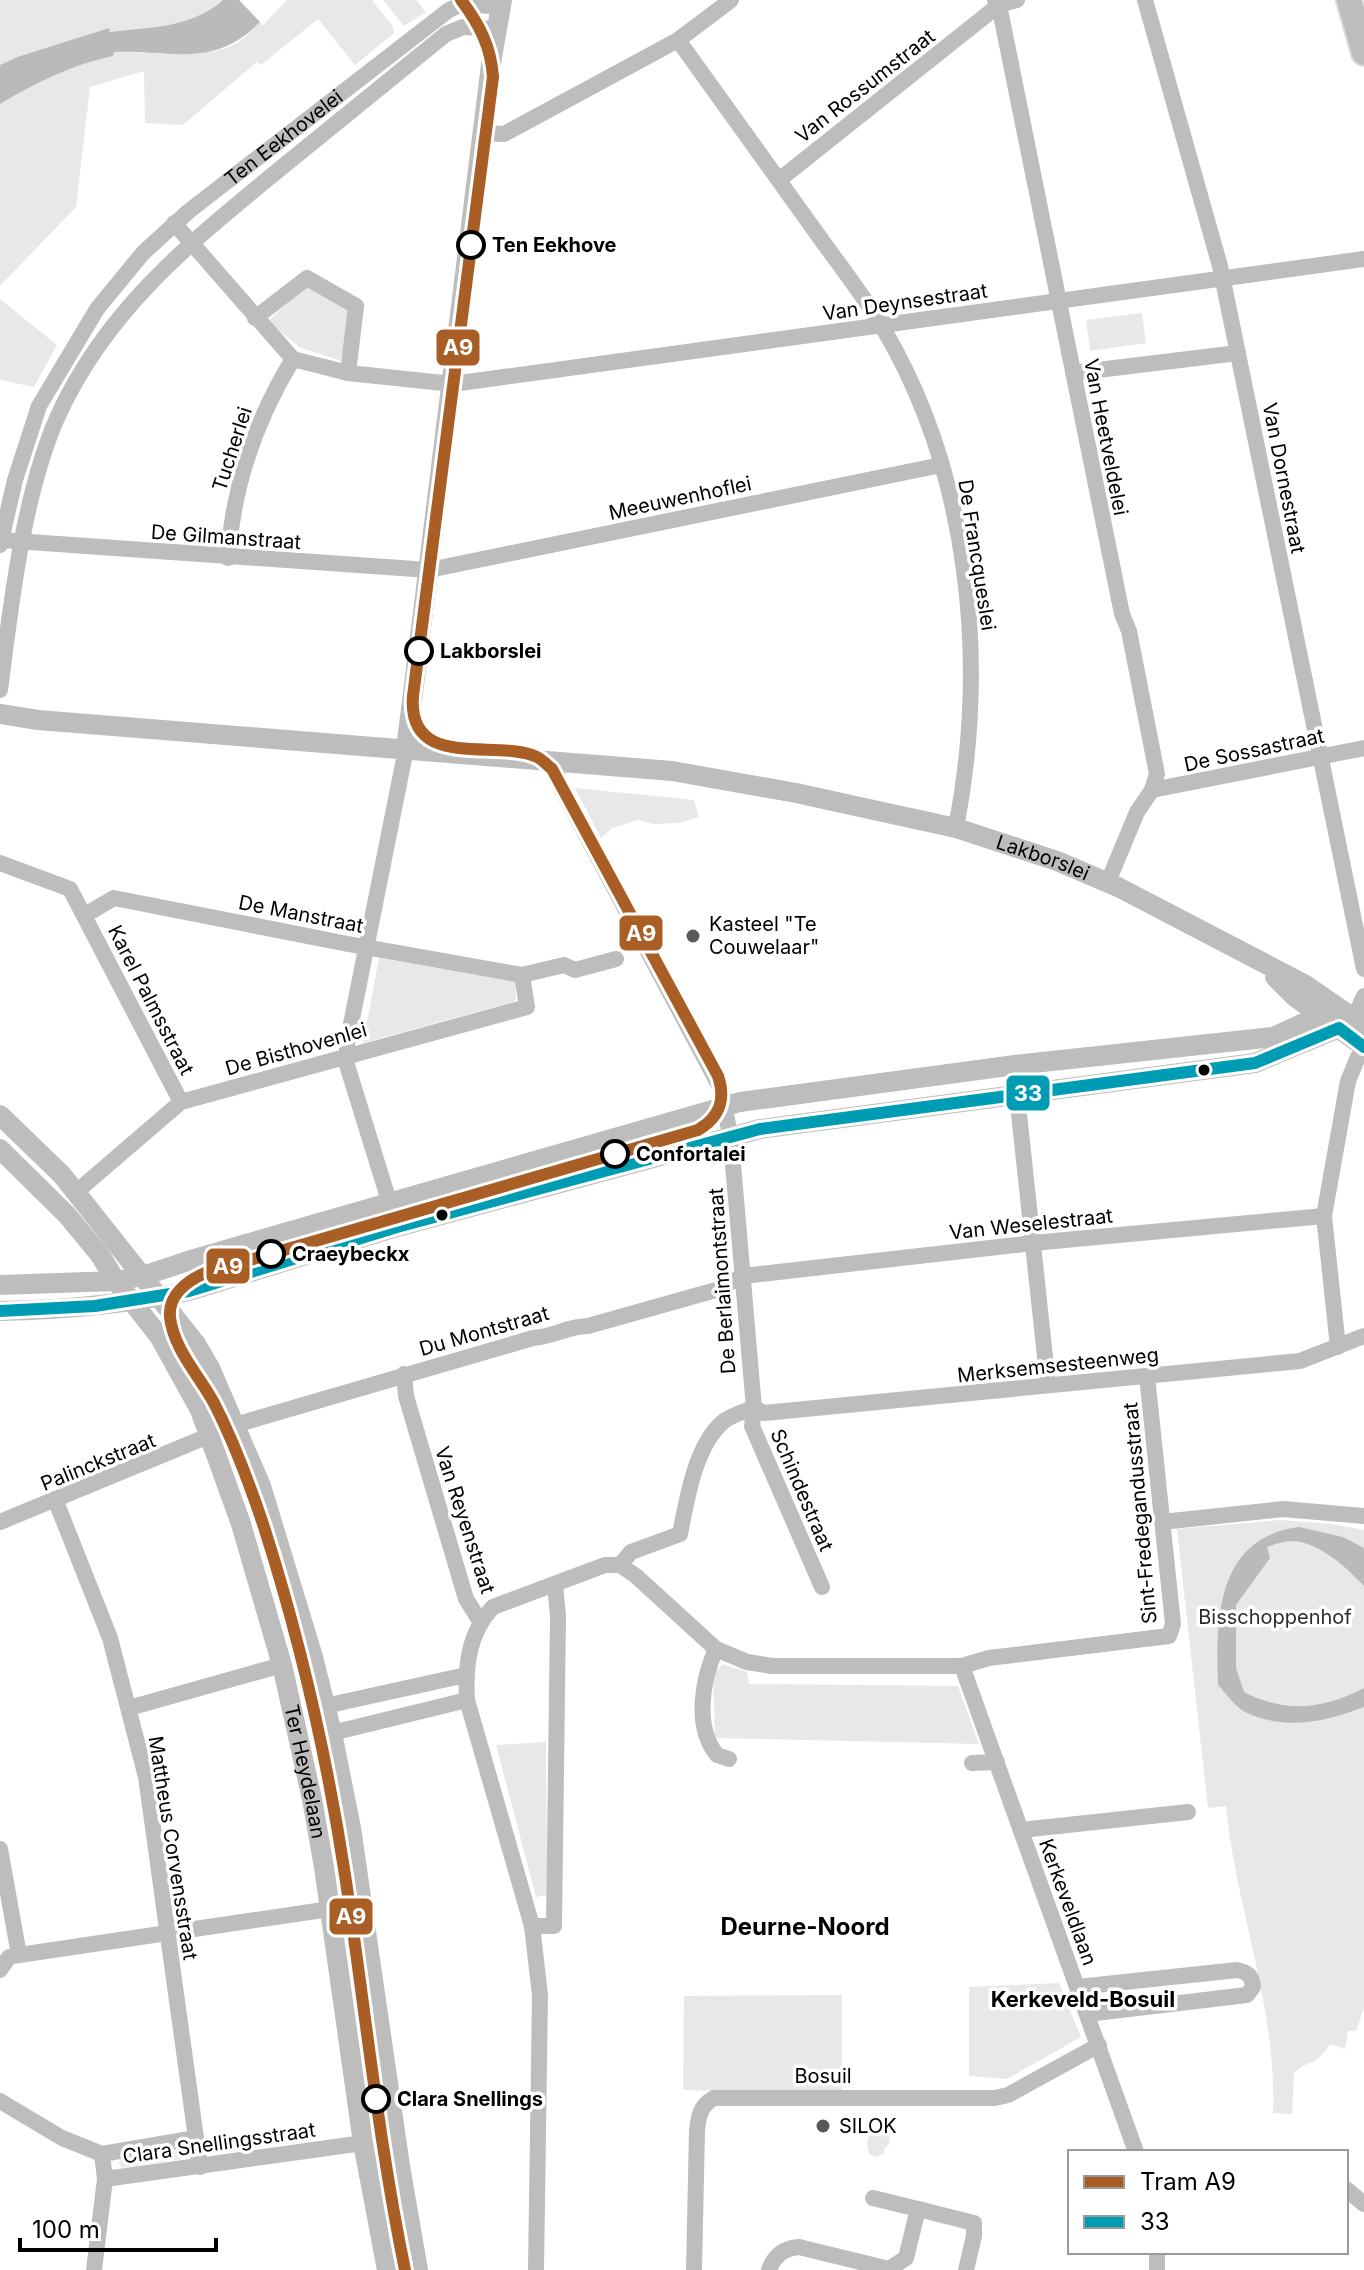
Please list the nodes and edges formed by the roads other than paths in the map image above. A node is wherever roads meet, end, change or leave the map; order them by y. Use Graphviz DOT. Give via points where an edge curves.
graph roads {
  1 [pos="731,0"];
  2 [pos="1017,0"];
  3 [pos="1145,0"];
  4 [pos="1349,0"];
  5 [pos="997,2"];
  6 [pos="501,3"];
  7 [pos="460,5"];
  8 [pos="487,28"];
  9 [pos="678,40"];
  10 [pos="1364,50"];
  11 [pos="393,53"];
  12 [pos="404,67"];
  13 [pos="483,133"];
  14 [pos="779,180"];
  15 [pos="174,223"];
  16 [pos="191,240"];
  17 [pos="1364,259"];
  18 [pos="1223,279"];
  19 [pos="1059,301"];
  20 [pos="255,318"];
  21 [pos="882,326"];
  22 [pos="1238,353"];
  23 [pos="293,359"];
  24 [pos="348,373"];
  25 [pos="1073,373"];
  26 [pos="451,384"];
  27 [pos="42,401"];
  28 [pos="61,411"];
  29 [pos="941,465"];
  30 [pos="23,542"];
  31 [pos="1,543"];
  32 [pos="228,558"];
  33 [pos="427,570"];
  34 [pos="2,660"];
  35 [pos="0,690"];
  36 [pos="0,714"];
  37 [pos="38,720"];
  38 [pos="0,723"];
  39 [pos="1364,748"];
  40 [pos="406,749"];
  41 [pos="1320,757"];
  42 [pos="555,762"];
  43 [pos="1152,790"];
  44 [pos="957,823"];
  45 [pos="0,863"];
  46 [pos="1110,878"];
  47 [pos="85,915"];
  48 [pos="367,948"];
  49 [pos="616,959"];
  50 [pos="1364,969"];
  51 [pos="522,975"];
  52 [pos="1364,996"];
  53 [pos="1343,1019"];
  54 [pos="1270,1046"];
  55 [pos="1364,1048"];
  56 [pos="347,1055"];
  57 [pos="1017,1095"];
  58 [pos="181,1102"];
  59 [pos="724,1106"];
  60 [pos="0,1115"];
  61 [pos="730,1136"];
  62 [pos="0,1149"];
  63 [pos="75,1193"];
  64 [pos="389,1204"];
  65 [pos="1324,1216"];
  66 [pos="397,1227"];
  67 [pos="1033,1243"];
  68 [pos="143,1276"];
  69 [pos="743,1276"];
  70 [pos="116,1281"];
  71 [pos="0,1285"];
  72 [pos="159,1297"];
  73 [pos="131,1301"];
  74 [pos="0,1311"];
  75 [pos="1364,1336"];
  76 [pos="1338,1347"];
  77 [pos="404,1374"];
  78 [pos="1147,1376"];
  79 [pos="1048,1385"];
  80 [pos="754,1408"];
  81 [pos="235,1425"];
  82 [pos="210,1436"];
  83 [pos="55,1499"];
  84 [pos="1364,1516"];
  85 [pos="0,1522"];
  86 [pos="1162,1522"];
  87 [pos="620,1565"];
  88 [pos="555,1584"];
  89 [pos="822,1587"];
  90 [pos="480,1621"];
  91 [pos="716,1649"];
  92 [pos="282,1665"];
  93 [pos="962,1666"];
  94 [pos="466,1675"];
  95 [pos="467,1700"];
  96 [pos="325,1706"];
  97 [pos="129,1708"];
  98 [pos="332,1733"];
  99 [pos="729,1759"];
  100 [pos="997,1762"];
  101 [pos="972,1763"];
  102 [pos="1188,1812"];
  103 [pos="1021,1830"];
  104 [pos="0,1849"];
  105 [pos="330,1909"];
  106 [pos="532,1926"];
  107 [pos="167,1932"];
  108 [pos="19,1955"];
  109 [pos="0,1970"];
  110 [pos="1078,1987"];
  111 [pos="1087,2014"];
  112 [pos="1099,2045"];
  113 [pos="0,2101"];
  114 [pos="196,2138"];
  115 [pos="363,2143"];
  116 [pos="1135,2150"];
  117 [pos="102,2154"];
  118 [pos="200,2167"];
  119 [pos="105,2179"];
  120 [pos="1348,2191"];
  121 [pos="873,2198"];
  122 [pos="1364,2204"];
  123 [pos="918,2209"];
  124 [pos="94,2270"];
  125 [pos="387,2270"];
  126 [pos="418,2270"];
  127 [pos="536,2270"];
  128 [pos="694,2270"];
  129 [pos="769,2270"];
  130 [pos="966,2270"];
  1 -- 9 [label="street"];
  2 -- 5 [label="street, Van Rossumstraat"];
  3 -- 18 [label="street, Van Dornestraat"];
  4 -- 10 [label="main road"];
  5 -- 14 [label="street, Van Rossumstraat"];
  5 -- 19 [label="street, Van Heetveldelei"];
  6 -- 7 [label="street"];
  6 -- 8 [label="street"];
  7 -- 8 [label="street"];
  7 -- 11 [label="street, Ten Eekhovelei"];
  8 -- 12 [label="street, Ten Eekhovelei" via="454,28"];
  8 -- 13 [label="street"];
  9 -- 13 [label="street" via="504,134"];
  9 -- 14 [label="street, De Francqueslei"];
  11 -- 12 [label="street"];
  11 -- 15 [label="street, Ten Eekhovelei"];
  12 -- 16 [label="street, Ten Eekhovelei"];
  13 -- 26 [label="street"];
  14 -- 21 [label="street, De Francqueslei"];
  15 -- 16 [label="street"];
  15 -- 27 [label="street, Ten Eekhovelei" via="97,309"];
  16 -- 20 [label="street"];
  16 -- 28 [label="street, Ten Eekhovelei" via="110,329"];
  17 -- 18 [label="street, Van Deynsestraat"];
  18 -- 19 [label="street, Van Deynsestraat"];
  18 -- 22 [label="street, Van Dornestraat"];
  19 -- 21 [label="street, Van Deynsestraat"];
  19 -- 25 [label="street, Van Heetveldelei"];
  20 -- 23 [label="street"];
  20 -- 24 [label="street" via="307,278 356,306"];
  21 -- 26 [label="street, Van Deynsestraat"];
  21 -- 29 [label="street, De Francqueslei" via="916,393"];
  22 -- 25 [label="street"];
  22 -- 41 [label="street, Van Dornestraat"];
  23 -- 24 [label="street, Van Deynsestraat"];
  23 -- 32 [label="street, Tucherlei" via="255,431 239,480"];
  24 -- 26 [label="street, Van Deynsestraat"];
  25 -- 43 [label="street, Van Heetveldelei" via="1157,774"];
  26 -- 33 [label="street"];
  27 -- 28 [label="street"];
  27 -- 31 [label="street, Ten Eekhovelei" via="15,480"];
  28 -- 30 [label="street, Ten Eekhovelei" via="41,459"];
  29 -- 33 [label="street, Meeuwenhoflei"];
  29 -- 44 [label="street, De Francqueslei" via="956,527 970,640 970,719"];
  30 -- 31 [label="street, Ten Eekhovelei"];
  30 -- 32 [label="street, De Gilmanstraat"];
  30 -- 34 [label="street, Ten Eekhovelei"];
  32 -- 33 [label="street, De Gilmanstraat"];
  33 -- 40 [label="street"];
  34 -- 35 [label="street, Ten Eekhovelei"];
  36 -- 37 [label="street, Lakborslei"];
  37 -- 38 [label="street"];
  37 -- 40 [label="street, Lakborslei"];
  39 -- 41 [label="street, De Sossastraat"];
  40 -- 42 [label="street, Lakborslei"];
  40 -- 48 [label="street"];
  41 -- 43 [label="street, De Sossastraat"];
  41 -- 50 [label="street, Van Dornestraat"];
  42 -- 44 [label="street, Lakborslei" via="672,771"];
  42 -- 59 [label="street, De Berlaimontstraat" via="559,784 722,1091"];
  43 -- 46 [label="street, Van Heetveldelei" via="1137,812"];
  44 -- 46 [label="street, Lakborslei"];
  45 -- 47 [label="street" via="70,889"];
  46 -- 53 [label="street, Lakborslei" via="1258,960 1295,997"];
  47 -- 48 [label="street, De Manstraat" via="114,898"];
  47 -- 58 [label="street, Karel Palmsstraat"];
  48 -- 51 [label="street, De Manstraat"];
  48 -- 56 [label="street"];
  49 -- 51 [label="street, De Manstraat"];
  51 -- 56 [label="street, De Bisthovenlei" via="527,1007"];
  52 -- 53 [label="street"];
  53 -- 54 [label="street" via="1303,1025"];
  53 -- 55 [label="street, Lakborslei"];
  54 -- 57 [label="street" via="1255,1063"];
  54 -- 59 [label="street" via="1015,1065"];
  55 -- 65 [label="street" via="1348,1081"];
  56 -- 58 [label="street, De Bisthovenlei"];
  56 -- 64 [label="street"];
  57 -- 61 [label="street"];
  57 -- 67 [label="street"];
  58 -- 63 [label="street, De Bisthovenlei"];
  59 -- 61 [label="street, De Berlaimontstraat"];
  59 -- 64 [label="street"];
  60 -- 63 [label="street, Ter Heydelaan"];
  61 -- 66 [label="street"];
  61 -- 69 [label="street, De Berlaimontstraat"];
  62 -- 70 [label="street, Ter Heydelaan" via="67,1215"];
  63 -- 68 [label="street, Ter Heydelaan"];
  64 -- 66 [label="street"];
  64 -- 68 [label="street"];
  65 -- 67 [label="street, Van Weselestraat"];
  65 -- 76 [label="street"];
  66 -- 72 [label="street"];
  67 -- 69 [label="street, Van Weselestraat"];
  67 -- 79 [label="street"];
  68 -- 70 [label="street"];
  68 -- 72 [label="street, Ter Heydelaan"];
  69 -- 77 [label="street, Du Montstraat" via="716,1290"];
  69 -- 80 [label="street, De Berlaimontstraat"];
  70 -- 71 [label="street"];
  70 -- 73 [label="street, Ter Heydelaan"];
  72 -- 73 [label="street"];
  72 -- 81 [label="street, Ter Heydelaan" via="196,1344"];
  73 -- 74 [label="street"];
  73 -- 82 [label="street, Ter Heydelaan" via="174,1359"];
  75 -- 76 [label="street, Merksemsesteenweg"];
  76 -- 78 [label="street, Merksemsesteenweg" via="1300,1361"];
  77 -- 81 [label="street, Du Montstraat"];
  77 -- 90 [label="street, Van Reyenstraat" via="466,1599"];
  78 -- 79 [label="street, Merksemsesteenweg"];
  78 -- 86 [label="street, Sint-Fredegandusstraat"];
  79 -- 80 [label="street, Merksemsesteenweg" via="764,1413"];
  80 -- 87 [label="street" via="725,1420 711,1439 692,1472 680,1534 631,1552"];
  80 -- 89 [label="street, Schindestraat" via="752,1426"];
  81 -- 82 [label="street, Du Montstraat"];
  81 -- 96 [label="street, Ter Heydelaan" via="261,1486"];
  82 -- 83 [label="street, Palinckstraat"];
  82 -- 92 [label="street, Ter Heydelaan" via="259,1578"];
  83 -- 85 [label="street, Palinckstraat"];
  83 -- 97 [label="street, Mattheus Corvensstraat" via="110,1638"];
  84 -- 86 [label="street" via="1283,1509"];
  86 -- 93 [label="street, Sint-Fredegandusstraat" via="1173,1624 1169,1636 989,1658"];
  87 -- 88 [label="street" via="605,1565"];
  87 -- 91 [label="street, Sint-Fredegandusstraat"];
  88 -- 90 [label="street" via="501,1603"];
  88 -- 106 [label="street" via="554,1926"];
  90 -- 94 [label="street, Van Reyenstraat"];
  91 -- 93 [label="street, Sint-Fredegandusstraat" via="772,1666"];
  91 -- 99 [label="street" via="705,1683 704,1733 717,1755"];
  92 -- 97 [label="street"];
  92 -- 105 [label="street, Ter Heydelaan"];
  93 -- 100 [label="street, Kerkeveldlaan"];
  94 -- 95 [label="street, Van Reyenstraat"];
  94 -- 96 [label="street"];
  95 -- 98 [label="street"];
  95 -- 106 [label="street"];
  96 -- 98 [label="street, Ter Heydelaan"];
  97 -- 107 [label="street, Mattheus Corvensstraat" via="146,1777"];
  98 -- 126 [label="street, Ter Heydelaan"];
  100 -- 101 [label="street"];
  100 -- 103 [label="street, Kerkeveldlaan"];
  102 -- 103 [label="street"];
  103 -- 110 [label="street, Kerkeveldlaan"];
  104 -- 108 [label="street"];
  105 -- 107 [label="street"];
  105 -- 115 [label="street, Ter Heydelaan"];
  106 -- 127 [label="street" via="540,1995"];
  107 -- 108 [label="street"];
  107 -- 114 [label="street, Mattheus Corvensstraat"];
  108 -- 109 [label="street" via="9,1957"];
  110 -- 111 [label="street, Kerkeveldlaan"];
  110 -- 111 [label="street" via="1237,1970 1252,1978 1247,1995"];
  111 -- 112 [label="street, Kerkeveldlaan"];
  112 -- 116 [label="street, Kerkeveldlaan"];
  112 -- 128 [label="street, Bosuil" via="995,2098 714,2098 699,2112"];
  113 -- 117 [label="street, Clara Snellingsstraat" via="62,2138"];
  114 -- 117 [label="street, Clara Snellingsstraat"];
  114 -- 118 [label="street, Mattheus Corvensstraat"];
  115 -- 118 [label="street, Clara Snellingsstraat"];
  115 -- 125 [label="street, Ter Heydelaan"];
  117 -- 119 [label="street, Clara Snellingsstraat"];
  118 -- 119 [label="street, Clara Snellingsstraat"];
  119 -- 124 [label="street"];
  120 -- 122 [label="street"];
  121 -- 123 [label="street"];
  123 -- 129 [label="street" via="906,2258 889,2269 799,2247 784,2250"];
  123 -- 130 [label="street" via="974,2223"];
}
